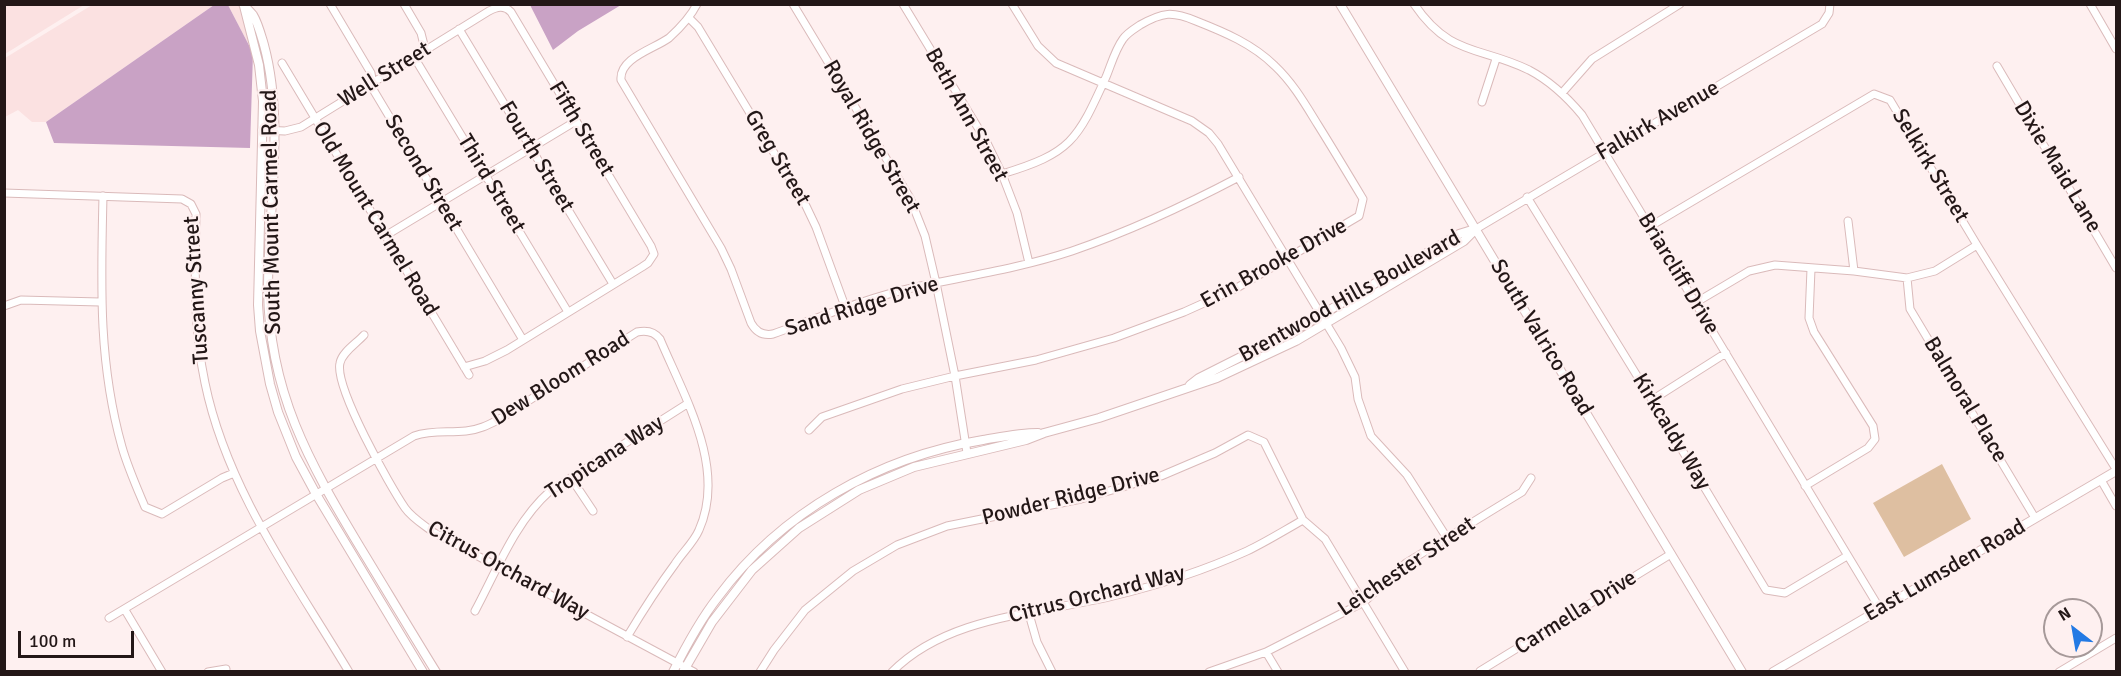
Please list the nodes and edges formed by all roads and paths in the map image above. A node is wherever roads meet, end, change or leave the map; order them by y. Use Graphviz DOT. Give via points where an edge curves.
graph roads {
  1 [pos="330,4"];
  2 [pos="404,4"];
  3 [pos="697,4"];
  4 [pos="793,4"];
  5 [pos="903,4"];
  6 [pos="1012,4"];
  7 [pos="1341,4"];
  8 [pos="1414,4"];
  9 [pos="1680,4"];
  10 [pos="1830,4"];
  11 [pos="2090,4"];
  12 [pos="244,5"];
  13 [pos="503,8"];
  14 [pos="689,18"];
  15 [pos="459,29"];
  16 [pos="2116,49"];
  17 [pos="425,50"];
  18 [pos="414,57"];
  19 [pos="1496,59"];
  20 [pos="282,63"];
  21 [pos="1997,66"];
  22 [pos="372,83"];
  23 [pos="1102,84"];
  24 [pos="1562,93"];
  25 [pos="1482,102"];
  26 [pos="315,119"];
  27 [pos="576,121"];
  28 [pos="262,130"];
  29 [pos="274,131"];
  30 [pos="531,148"];
  31 [pos="1604,152"];
  32 [pos="1002,174"];
  33 [pos="486,175"];
  34 [pos="1239,177"];
  35 [pos="4,193"];
  36 [pos="103,196"];
  37 [pos="1527,197"];
  38 [pos="441,203"];
  39 [pos="1848,221"];
  40 [pos="1649,227"];
  41 [pos="1476,229"];
  42 [pos="385,236"];
  43 [pos="1977,245"];
  44 [pos="1287,258"];
  45 [pos="1029,263"];
  46 [pos="2116,268"];
  47 [pos="1811,269"];
  48 [pos="1854,271"];
  49 [pos="1907,278"];
  50 [pos="936,283"];
  51 [pos="613,284"];
  52 [pos="100,303"];
  53 [pos="1695,303"];
  54 [pos="4,306"];
  55 [pos="846,309"];
  56 [pos="568,312"];
  57 [pos="1321,315"];
  58 [pos="1326,324"];
  59 [pos="364,335"];
  60 [pos="523,340"];
  61 [pos="1725,353"];
  62 [pos="464,367"];
  63 [pos="469,375"];
  64 [pos="955,376"];
  65 [pos="1186,388"];
  66 [pos="1652,400"];
  67 [pos="687,404"];
  68 [pos="809,430"];
  69 [pos="1044,433"];
  70 [pos="966,443"];
  71 [pos="968,453"];
  72 [pos="376,458"];
  73 [pos="2116,470"];
  74 [pos="234,473"];
  75 [pos="571,478"];
  76 [pos="1531,478"];
  77 [pos="2101,480"];
  78 [pos="1805,486"];
  79 [pos="325,489"];
  80 [pos="316,494"];
  81 [pos="2116,507"];
  82 [pos="593,511"];
  83 [pos="2035,518"];
  84 [pos="1303,520"];
  85 [pos="261,527"];
  86 [pos="1447,538"];
  87 [pos="1671,554"];
  88 [pos="1847,556"];
  89 [pos="498,569"];
  90 [pos="1364,602"];
  91 [pos="1880,609"];
  92 [pos="125,610"];
  93 [pos="475,611"];
  94 [pos="1029,614"];
  95 [pos="109,618"];
  96 [pos="627,637"];
  97 [pos="2116,638"];
  98 [pos="1266,652"];
  99 [pos="226,669"];
  100 [pos="682,669"];
  101 [pos="1480,671"];
  102 [pos="162,672"];
  103 [pos="208,672"];
  104 [pos="349,672"];
  105 [pos="423,672"];
  106 [pos="435,672"];
  107 [pos="760,672"];
  108 [pos="892,672"];
  109 [pos="1052,672"];
  110 [pos="1209,672"];
  111 [pos="1278,672"];
  112 [pos="1405,672"];
  113 [pos="1742,672"];
  114 [pos="1773,672"];
  115 [pos="2060,672"];
  1 -- 22 [label="street, Second Street" via="371,73"];
  2 -- 17 [label="street" via="422,33"];
  3 -- 14 [label="street, Sand Ridge Drive"];
  4 -- 50 [label="street, Royal Ridge Street" via="910,198 925,236"];
  5 -- 32 [label="street, Beth Ann Street"];
  6 -- 23 [label="street" via="1035,42 1052,60"];
  7 -- 41 [label="street, South Valrico Road"];
  8 -- 19 [label="street, Briarcliff Drive" via="1427,22 1453,43"];
  9 -- 24 [label="street" via="1592,59"];
  10 -- 31 [label="street, Falkirk Avenue" via="1822,24"];
  11 -- 16 [label="street"];
  12 -- 28 [label="street, South Mount Carmel Road" via="260,65"];
  12 -- 29 [label="street, South Mount Carmel Road" via="252,15 268,62"];
  13 -- 15 [label="street, Well Street" via="489,11"];
  13 -- 27 [label="street, Fifth Street" via="510,12"];
  14 -- 55 [label="street, Greg Street" via="806,206"];
  14 -- 55 [label="street, Sand Ridge Drive" via="669,37 626,64 621,81 721,248 753,327 769,335"];
  15 -- 17 [label="street, Well Street"];
  15 -- 30 [label="street, Fourth Street"];
  17 -- 18 [label="street, Well Street"];
  18 -- 22 [label="street, Well Street"];
  18 -- 33 [label="street, Third Street"];
  19 -- 24 [label="street, Briarcliff Drive" via="1528,70"];
  19 -- 25 [label="street"];
  20 -- 26 [label="street, Old Mount Carmel Road"];
  21 -- 46 [label="street, Dixie Maid Lane"];
  22 -- 26 [label="street, Well Street"];
  22 -- 38 [label="street, Second Street"];
  23 -- 32 [label="street, Erin Brooke Drive" via="1089,117 1074,138 1040,162"];
  23 -- 34 [label="street" via="1192,121 1209,133"];
  23 -- 44 [label="street, Erin Brooke Drive" via="1122,39 1140,25 1168,14 1181,15 1232,36 1274,64 1293,85 1364,199 1359,216"];
  24 -- 31 [label="street, Briarcliff Drive" via="1582,115"];
  26 -- 29 [label="street, Well Street" via="296,129"];
  26 -- 42 [label="street, Old Mount Carmel Road"];
  27 -- 30 [label="street"];
  27 -- 51 [label="street, Fifth Street" via="654,254"];
  28 -- 29 [label="street, Well Street"];
  28 -- 80 [label="street, South Mount Carmel Road" via="260,331 278,412"];
  29 -- 79 [label="street, South Mount Carmel Road" via="268,288 272,339 293,423"];
  30 -- 33 [label="street"];
  30 -- 51 [label="street, Fourth Street"];
  31 -- 37 [label="street, Falkirk Avenue"];
  31 -- 40 [label="street, Briarcliff Drive"];
  32 -- 45 [label="street, Beth Ann Street" via="1017,213"];
  33 -- 38 [label="street"];
  33 -- 56 [label="street, Third Street"];
  34 -- 44 [label="street"];
  34 -- 45 [label="street, Sand Ridge Drive" via="1133,229"];
  35 -- 36 [label="street, Tuscanny Street"];
  36 -- 52 [label="street"];
  36 -- 74 [label="street, Tuscanny Street" via="182,199 194,208 195,315 201,363 215,423"];
  37 -- 41 [label="street, Falkirk Avenue"];
  37 -- 66 [label="street, Kirkcaldy Way"];
  38 -- 42 [label="street"];
  38 -- 60 [label="street, Second Street"];
  39 -- 48 [label="street"];
  40 -- 43 [label="street, Selkirk Street" via="1874,94 1890,100"];
  40 -- 53 [label="street, Briarcliff Drive"];
  41 -- 57 [label="street, Brentwood Hills Boulevard" via="1459,234"];
  41 -- 58 [label="street, Brentwood Hills Boulevard" via="1464,242"];
  41 -- 87 [label="street, South Valrico Road"];
  42 -- 62 [label="street, Old Mount Carmel Road"];
  43 -- 49 [label="street" via="1935,271"];
  43 -- 73 [label="street, Selkirk Street"];
  44 -- 57 [label="street"];
  44 -- 64 [label="street, Erin Brooke Drive" via="1235,289 1114,338 1036,360"];
  45 -- 50 [label="street, Sand Ridge Drive"];
  47 -- 48 [label="street"];
  47 -- 53 [label="street" via="1775,265 1749,271"];
  47 -- 78 [label="street" via="1809,318 1814,332 1874,426 1875,439 1868,448"];
  48 -- 49 [label="street"];
  49 -- 83 [label="street, Balmoral Place" via="1910,309"];
  50 -- 55 [label="street, Sand Ridge Drive"];
  50 -- 64 [label="street, Royal Ridge Street"];
  51 -- 56 [label="street"];
  52 -- 54 [label="street" via="21,300"];
  52 -- 74 [label="street" via="110,394 122,449 145,507 162,514"];
  53 -- 61 [label="street, Briarcliff Drive"];
  56 -- 60 [label="street"];
  57 -- 58 [label="street"];
  57 -- 65 [label="street, Brentwood Hills Boulevard"];
  58 -- 65 [label="street, Brentwood Hills Boulevard" via="1250,364"];
  58 -- 86 [label="street" via="1355,377 1371,436 1407,475"];
  59 -- 72 [label="street, Citrus Orchard Way" via="340,363 341,377 360,429"];
  60 -- 62 [label="street" via="485,361"];
  61 -- 66 [label="street"];
  61 -- 78 [label="street, Briarcliff Drive"];
  62 -- 63 [label="street, Old Mount Carmel Road"];
  64 -- 68 [label="street, Erin Brooke Drive" via="902,388 847,407 822,417"];
  64 -- 70 [label="street, Royal Ridge Street"];
  65 -- 69 [label="street, Brentwood Hills Boulevard"];
  66 -- 88 [label="street, Kirkcaldy Way" via="1766,590 1785,593"];
  67 -- 72 [label="street, Dew Bloom Road" via="660,339 654,333 640,331 490,424 466,431 427,432"];
  67 -- 75 [label="street, Tropicana Way"];
  67 -- 96 [label="street, Dew Bloom Road" via="706,456 707,506 699,532"];
  69 -- 70 [label="street, Brentwood Hills Boulevard"];
  69 -- 71 [label="street, Brentwood Hills Boulevard"];
  70 -- 71 [label="street, Royal Ridge Street"];
  70 -- 100 [label="street, Brentwood Hills Boulevard" via="878,470 838,490 798,517 760,550 719,596 697,627"];
  71 -- 100 [label="street, Brentwood Hills Boulevard" via="878,481 838,501 799,528 738,587"];
  72 -- 79 [label="street, Dew Bloom Road"];
  72 -- 89 [label="street, Citrus Orchard Way" via="406,510 432,532"];
  73 -- 77 [label="street, East Lumsden Road"];
  74 -- 85 [label="street, Tuscanny Street"];
  75 -- 82 [label="street"];
  75 -- 89 [label="street, Tropicana Way" via="535,504"];
  76 -- 86 [label="street, Leichester Street" via="1522,492"];
  77 -- 81 [label="street"];
  77 -- 83 [label="street, East Lumsden Road"];
  78 -- 88 [label="street, Briarcliff Drive"];
  79 -- 80 [label="street, Dew Bloom Road"];
  79 -- 106 [label="street, South Mount Carmel Road"];
  80 -- 85 [label="street, Dew Bloom Road"];
  80 -- 105 [label="street, South Mount Carmel Road"];
  83 -- 91 [label="street, East Lumsden Road"];
  84 -- 90 [label="street, Powder Ridge Drive" via="1325,539"];
  84 -- 94 [label="street, Citrus Orchard Way" via="1248,550 1172,579"];
  84 -- 107 [label="street, Powder Ridge Drive" via="1264,442 1248,435 1161,476 1081,499 947,526 897,545 853,571 806,610"];
  85 -- 92 [label="street, Dew Bloom Road"];
  85 -- 104 [label="street, Tuscanny Street"];
  86 -- 90 [label="street, Leichester Street" via="1406,563"];
  87 -- 101 [label="street, Carmella Drive"];
  87 -- 113 [label="street, South Valrico Road"];
  88 -- 91 [label="street, Briarcliff Drive"];
  89 -- 93 [label="street, Tropicana Way"];
  89 -- 96 [label="street, Citrus Orchard Way"];
  90 -- 98 [label="street, Leichester Street"];
  90 -- 112 [label="street, Powder Ridge Drive"];
  91 -- 114 [label="street, East Lumsden Road"];
  92 -- 95 [label="street, Dew Bloom Road"];
  92 -- 102 [label="street"];
  94 -- 108 [label="street, Citrus Orchard Way" via="992,620 940,638"];
  94 -- 109 [label="street"];
  96 -- 100 [label="street, Citrus Orchard Way"];
  97 -- 115 [label="street"];
  98 -- 110 [label="street, Leichester Street"];
  98 -- 111 [label="street"];
  99 -- 103 [label="street"];
}
